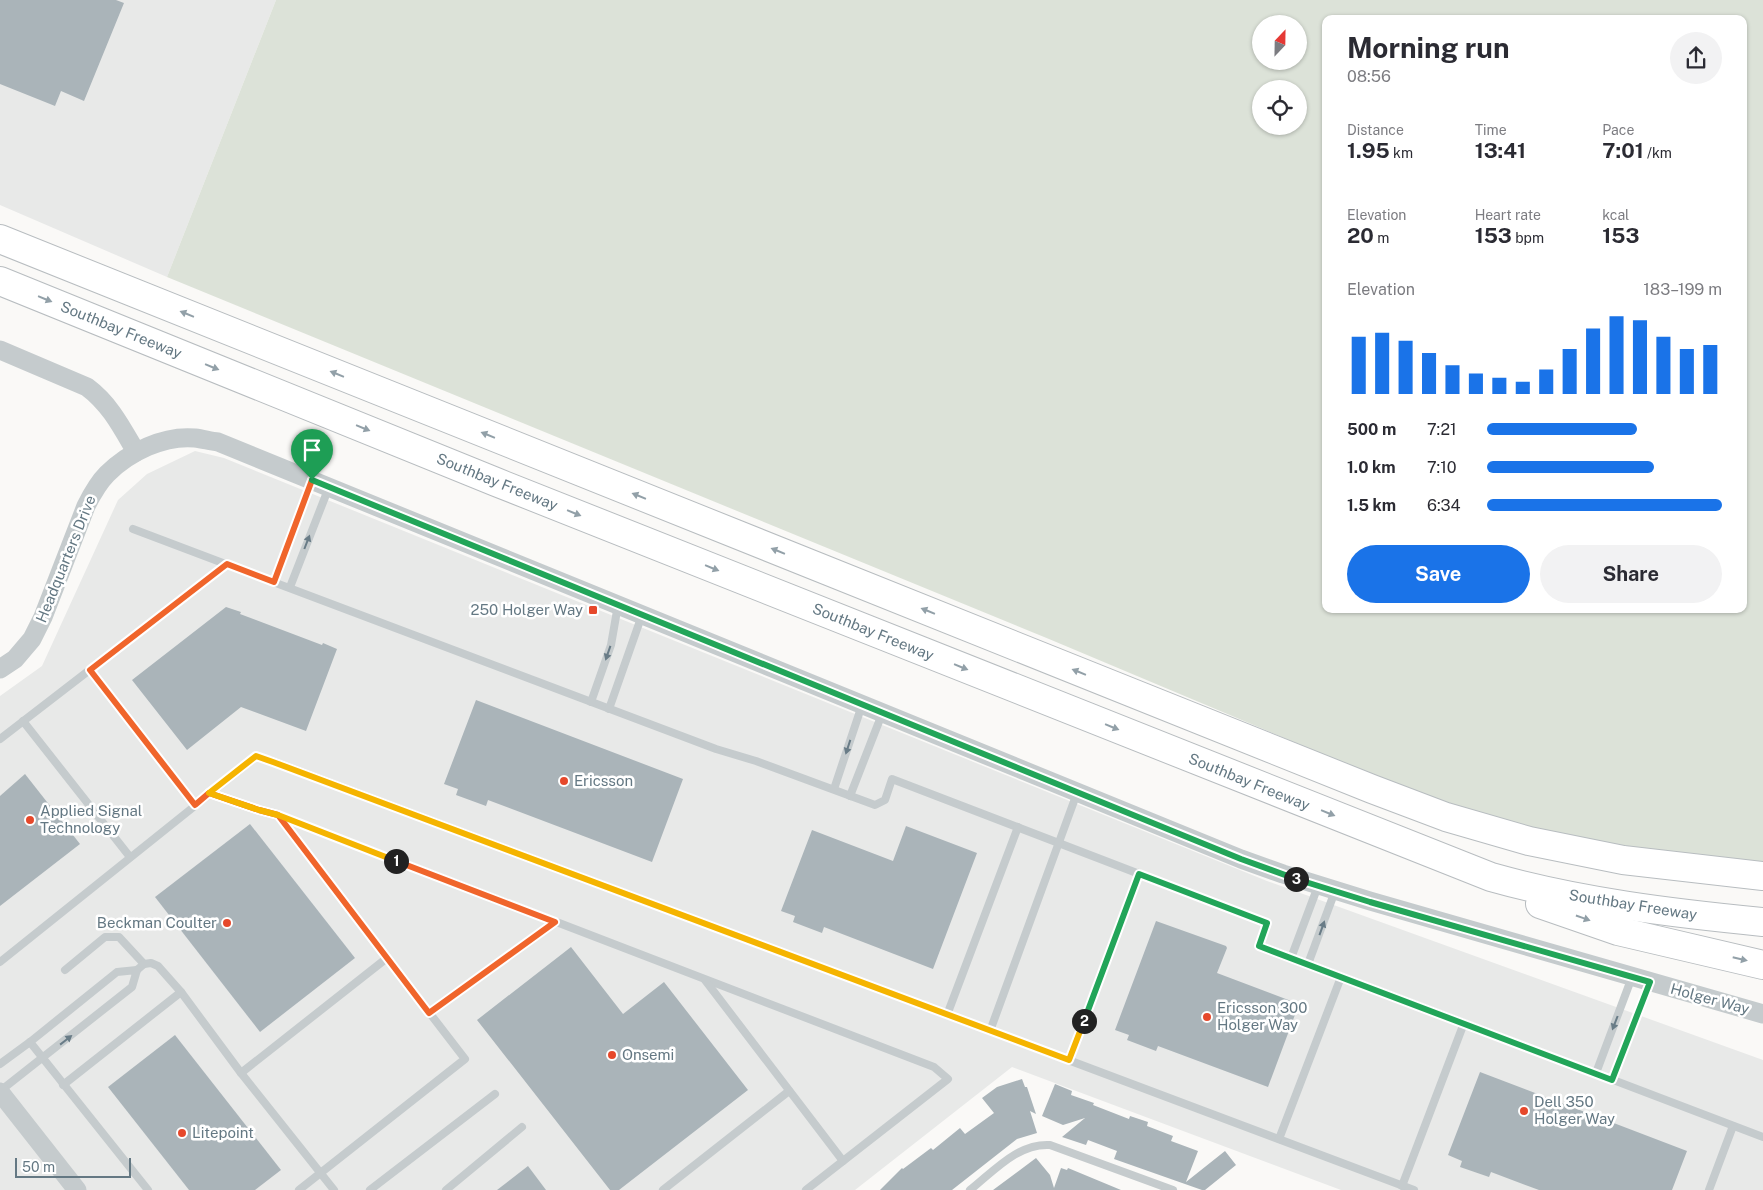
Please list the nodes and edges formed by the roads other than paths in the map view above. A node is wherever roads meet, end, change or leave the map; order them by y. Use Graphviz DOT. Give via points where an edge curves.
graph roads {
  1 [pos="0,238"];
  2 [pos="0,281"];
  3 [pos="0,350"];
  4 [pos="136,452"];
  5 [pos="320,483"];
  6 [pos="133,529"];
  7 [pos="227,564"];
  8 [pos="274,582"];
  9 [pos="290,587"];
  10 [pos="618,605"];
  11 [pos="642,615"];
  12 [pos="0,669"];
  13 [pos="90,670"];
  14 [pos="1125,690"];
  15 [pos="591,702"];
  16 [pos="862,705"];
  17 [pos="609,709"];
  18 [pos="882,713"];
  19 [pos="24,721"];
  20 [pos="0,739"];
  21 [pos="834,789"];
  22 [pos="1077,792"];
  23 [pos="209,793"];
  24 [pos="850,796"];
  25 [pos="195,805"];
  26 [pos="278,815"];
  27 [pos="1018,827"];
  28 [pos="1059,842"];
  29 [pos="130,857"];
  30 [pos="1139,874"];
  31 [pos="1763,876"];
  32 [pos="1490,877"];
  33 [pos="1327,888"];
  34 [pos="1763,889"];
  35 [pos="555,922"];
  36 [pos="1763,922"];
  37 [pos="387,958"];
  38 [pos="1291,958"];
  39 [pos="0,962"];
  40 [pos="144,964"];
  41 [pos="1308,964"];
  42 [pos="1763,964"];
  43 [pos="65,970"];
  44 [pos="137,970"];
  45 [pos="1341,977"];
  46 [pos="704,979"];
  47 [pos="1641,980"];
  48 [pos="181,992"];
  49 [pos="429,1013"];
  50 [pos="1763,1014"];
  51 [pos="947,1015"];
  52 [pos="1464,1023"];
  53 [pos="990,1031"];
  54 [pos="30,1042"];
  55 [pos="42,1059"];
  56 [pos="1069,1060"];
  57 [pos="0,1064"];
  58 [pos="241,1073"];
  59 [pos="1596,1073"];
  60 [pos="1612,1080"];
  61 [pos="63,1085"];
  62 [pos="789,1091"];
  63 [pos="0,1092"];
  64 [pos="495,1094"];
  65 [pos="1733,1126"];
  66 [pos="522,1127"];
  67 [pos="1763,1137"];
  68 [pos="1279,1139"];
  69 [pos="843,1161"];
  70 [pos="320,1173"];
  71 [pos="1402,1186"];
  72 [pos="77,1190"];
  73 [pos="148,1190"];
  74 [pos="299,1190"];
  75 [pos="334,1190"];
  76 [pos="370,1190"];
  77 [pos="446,1190"];
  78 [pos="663,1190"];
  79 [pos="806,1190"];
  80 [pos="970,1190"];
  81 [pos="1172,1190"];
  82 [pos="1414,1190"];
  83 [pos="1709,1190"];
  14 -- 1 [label="highway, one-way"];
  2 -- 32 [label="highway, Southbay Freeway, one-way" via="505,486"];
  3 -- 4 [label="street" via="78,383 98,396 110,408"];
  4 -- 5 [label="street, Holger Way" via="172,439 218,442"];
  4 -- 12 [label="street, Headquarters Drive" via="118,463 94,489 32,639"];
  5 -- 8 [label="lane"];
  9 -- 5 [label="lane, one-way"];
  5 -- 10 [label="street, Holger Way"];
  6 -- 7 [label="lane"];
  7 -- 8 [label="lane"];
  7 -- 13 [label="lane"];
  8 -- 9 [label="lane"];
  9 -- 15 [label="lane"];
  10 -- 11 [label="street, Holger Way"];
  10 -- 15 [label="lane, one-way" via="611,645"];
  11 -- 16 [label="street, Holger Way"];
  11 -- 17 [label="lane"];
  13 -- 19 [label="lane"];
  13 -- 25 [label="lane"];
  14 -- 31 [label="highway" via="1372,789 1529,841 1623,860"];
  14 -- 34 [label="highway" via="1150,711 1187,729 1486,845 1609,870"];
  15 -- 17 [label="lane"];
  16 -- 18 [label="street, Holger Way"];
  16 -- 21 [label="lane, one-way"];
  17 -- 21 [label="lane"];
  18 -- 22 [label="street, Holger Way"];
  18 -- 24 [label="lane"];
  19 -- 20 [label="lane"];
  19 -- 29 [label="lane"];
  21 -- 24 [label="lane"];
  22 -- 28 [label="lane"];
  22 -- 33 [label="street, Holger Way" via="1241,859"];
  23 -- 25 [label="lane"];
  23 -- 26 [label="lane"];
  23 -- 51 [label="lane" via="256,756"];
  24 -- 27 [label="lane" via="875,805 885,800 892,779"];
  25 -- 29 [label="lane"];
  26 -- 35 [label="lane"];
  26 -- 37 [label="lane"];
  27 -- 28 [label="lane"];
  27 -- 51 [label="lane"];
  28 -- 30 [label="lane"];
  28 -- 53 [label="lane"];
  29 -- 39 [label="lane"];
  30 -- 38 [label="lane" via="1267,923 1259,946"];
  30 -- 56 [label="lane"];
  32 -- 36 [label="highway, Southbay Freeway" via="1615,904"];
  32 -- 42 [label="highway, one-way" via="1532,901 1618,931"];
  33 -- 38 [label="lane"];
  41 -- 33 [label="lane, one-way"];
  33 -- 47 [label="street, Holger Way"];
  35 -- 46 [label="lane"];
  35 -- 49 [label="lane"];
  37 -- 49 [label="lane"];
  37 -- 58 [label="lane"];
  38 -- 41 [label="lane"];
  40 -- 43 [label="lane" via="119,937 113,936 105,938"];
  40 -- 44 [label="lane"];
  40 -- 48 [label="lane" via="158,966"];
  41 -- 45 [label="lane"];
  44 -- 54 [label="lane" via="117,972"];
  55 -- 44 [label="lane, one-way" via="132,987"];
  45 -- 52 [label="lane"];
  45 -- 68 [label="lane"];
  46 -- 62 [label="lane"];
  46 -- 69 [label="lane" via="934,1067 948,1079"];
  47 -- 50 [label="street, Holger Way"];
  47 -- 59 [label="lane, one-way"];
  47 -- 60 [label="lane"];
  48 -- 58 [label="lane"];
  48 -- 61 [label="lane"];
  49 -- 70 [label="lane" via="465,1059"];
  51 -- 53 [label="lane"];
  52 -- 59 [label="lane"];
  52 -- 71 [label="lane"];
  53 -- 56 [label="lane"];
  54 -- 55 [label="lane"];
  54 -- 57 [label="lane"];
  55 -- 61 [label="lane"];
  55 -- 63 [label="lane"];
  56 -- 68 [label="lane"];
  58 -- 70 [label="lane"];
  59 -- 60 [label="lane"];
  60 -- 65 [label="lane"];
  61 -- 73 [label="lane"];
  62 -- 69 [label="lane"];
  62 -- 78 [label="lane"];
  63 -- 72 [label="street"];
  64 -- 76 [label="lane"];
  65 -- 67 [label="lane"];
  65 -- 83 [label="lane"];
  66 -- 77 [label="lane"];
  68 -- 71 [label="lane"];
  69 -- 79 [label="lane"];
  70 -- 74 [label="lane"];
  70 -- 75 [label="lane"];
  71 -- 82 [label="lane"];
  80 -- 81 [label="lane" via="1016,1154 1041,1144"];
}
